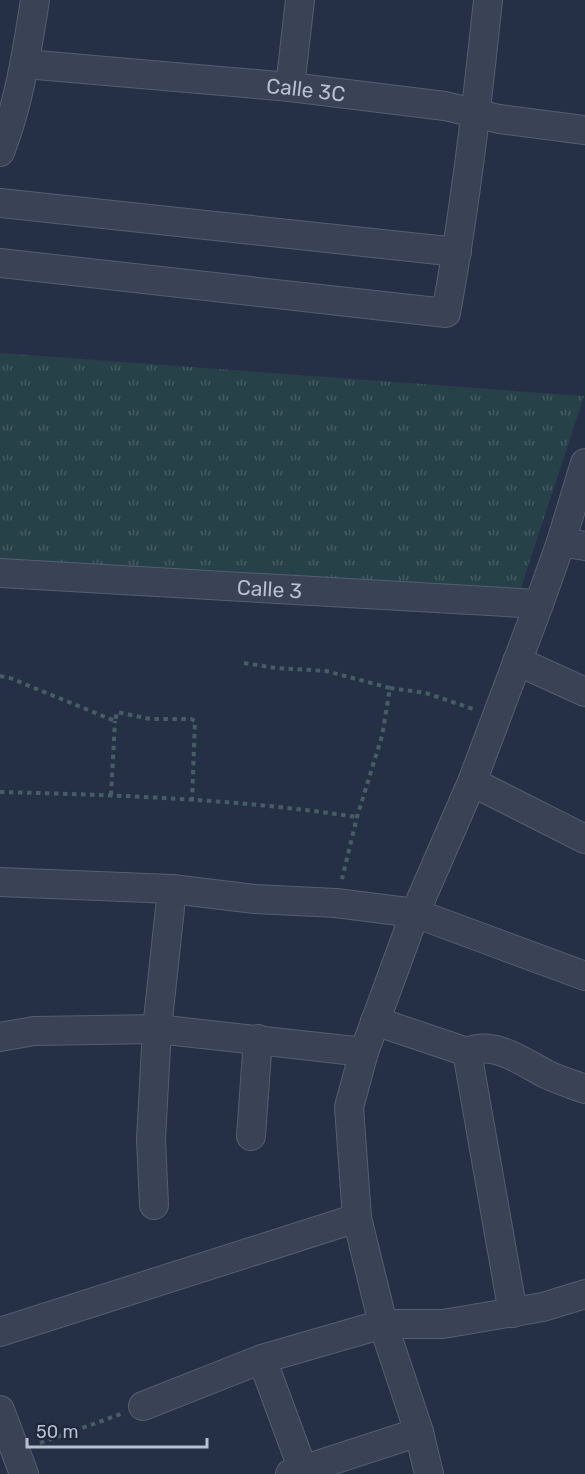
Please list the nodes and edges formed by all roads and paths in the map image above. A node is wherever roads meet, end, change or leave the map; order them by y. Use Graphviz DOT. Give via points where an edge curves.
graph roads {
  1 [pos="35,0"];
  2 [pos="300,0"];
  3 [pos="488,0"];
  4 [pos="25,64"];
  5 [pos="290,87"];
  6 [pos="476,114"];
  7 [pos="585,130"];
  8 [pos="0,152"];
  9 [pos="0,203"];
  10 [pos="457,252"];
  11 [pos="0,262"];
  12 [pos="585,463"];
  13 [pos="573,544"];
  14 [pos="0,573"];
  15 [pos="539,604"];
  16 [pos="517,661"];
  17 [pos="244,663"];
  18 [pos="0,676"];
  19 [pos="390,688"];
  20 [pos="585,692"];
  21 [pos="496,718"];
  22 [pos="115,721"];
  23 [pos="472,782"];
  24 [pos="0,792"];
  25 [pos="111,795"];
  26 [pos="192,801"];
  27 [pos="357,818"];
  28 [pos="585,839"];
  29 [pos="0,882"];
  30 [pos="172,889"];
  31 [pos="336,903"];
  32 [pos="415,913"];
  33 [pos="585,976"];
  34 [pos="375,1021"];
  35 [pos="157,1029"];
  36 [pos="0,1037"];
  37 [pos="258,1039"];
  38 [pos="364,1052"];
  39 [pos="467,1052"];
  40 [pos="585,1089"];
  41 [pos="251,1136"];
  42 [pos="154,1205"];
  43 [pos="357,1218"];
  44 [pos="585,1294"];
  45 [pos="513,1313"];
  46 [pos="383,1324"];
  47 [pos="0,1332"];
  48 [pos="262,1359"];
  49 [pos="143,1406"];
  50 [pos="0,1410"];
  51 [pos="419,1432"];
  52 [pos="20,1463"];
  53 [pos="297,1472"];
  54 [pos="429,1474"];
  1 -- 4 [label="street"];
  2 -- 5 [label="street"];
  3 -- 6 [label="street"];
  4 -- 5 [label="street, Calle 3C"];
  4 -- 8 [label="street"];
  5 -- 6 [label="street, Calle 3C" via="445,106"];
  6 -- 7 [label="street, Calle 3C"];
  6 -- 10 [label="street"];
  9 -- 10 [label="street"];
  10 -- 11 [label="street" via="446,313"];
  12 -- 13 [label="street"];
  13 -- 15 [label="street"];
  14 -- 15 [label="street, Calle 3"];
  15 -- 16 [label="street"];
  16 -- 20 [label="street"];
  16 -- 21 [label="street"];
  17 -- 19 [label="path" via="326,671"];
  18 -- 22 [label="path"];
  19 -- 21 [label="path" via="426,693"];
  19 -- 27 [label="path" via="382,736"];
  21 -- 23 [label="street"];
  22 -- 25 [label="path"];
  22 -- 26 [label="path" via="117,712 150,719 195,721"];
  23 -- 28 [label="street"];
  23 -- 32 [label="street"];
  24 -- 25 [label="path"];
  25 -- 26 [label="path"];
  26 -- 27 [label="path" via="304,809"];
  27 -- 31 [label="path"];
  29 -- 30 [label="street"];
  30 -- 31 [label="street"];
  30 -- 35 [label="street"];
  31 -- 32 [label="street"];
  32 -- 33 [label="street"];
  32 -- 34 [label="street"];
  34 -- 38 [label="street"];
  34 -- 39 [label="street"];
  35 -- 36 [label="street" via="34,1031"];
  35 -- 37 [label="street"];
  35 -- 42 [label="street" via="151,1139"];
  37 -- 38 [label="street"];
  37 -- 41 [label="street"];
  38 -- 43 [label="street" via="349,1107"];
  39 -- 40 [label="street" via="481,1048 505,1053"];
  39 -- 45 [label="street"];
  43 -- 46 [label="street"];
  43 -- 47 [label="street"];
  44 -- 45 [label="street"];
  45 -- 46 [label="street" via="443,1324"];
  46 -- 48 [label="street"];
  46 -- 51 [label="street"];
  48 -- 49 [label="street"];
  48 -- 53 [label="street"];
  49 -- 52 [label="path"];
  50 -- 52 [label="street"];
  51 -- 53 [label="street"];
  51 -- 54 [label="street"];
}
